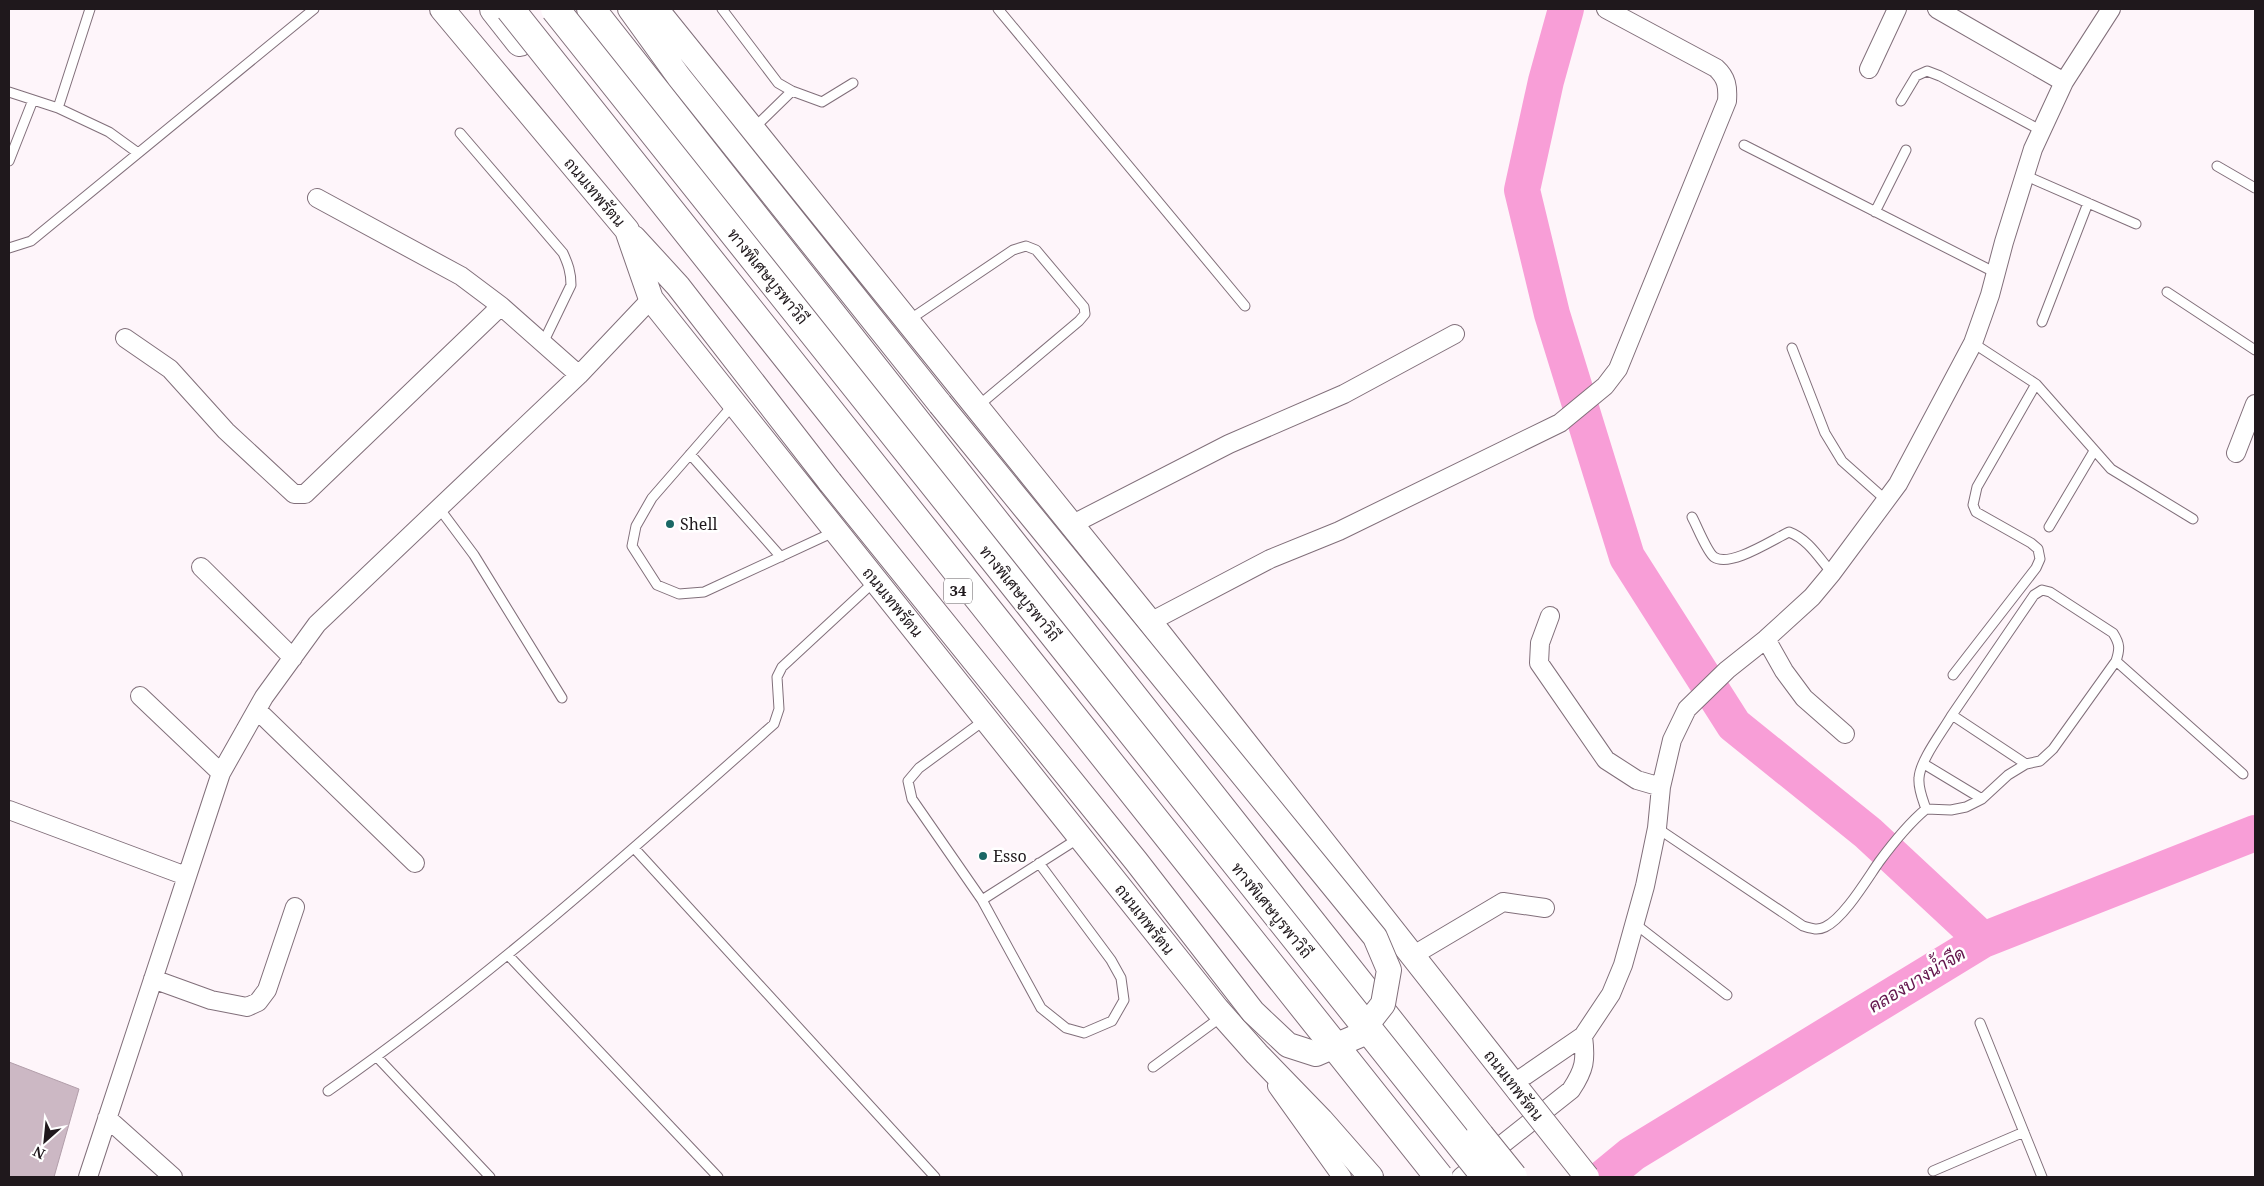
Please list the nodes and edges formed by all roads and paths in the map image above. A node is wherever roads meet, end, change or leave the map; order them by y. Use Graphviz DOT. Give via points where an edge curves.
graph roads {
  1 [pos="90,9"];
  2 [pos="314,9"];
  3 [pos="442,9"];
  4 [pos="494,9"];
  5 [pos="510,9"];
  6 [pos="555,9"];
  7 [pos="591,9"];
  8 [pos="630,9"];
  9 [pos="656,9"];
  10 [pos="722,9"];
  11 [pos="998,9"];
  12 [pos="1606,9"];
  13 [pos="1897,9"];
  14 [pos="1937,9"];
  15 [pos="2111,9"];
  16 [pos="1869,69"];
  17 [pos="2064,82"];
  18 [pos="853,83"];
  19 [pos="792,91"];
  20 [pos="9,92"];
  21 [pos="33,100"];
  22 [pos="1901,101"];
  23 [pos="58,108"];
  24 [pos="752,129"];
  25 [pos="2042,131"];
  26 [pos="460,133"];
  27 [pos="1744,145"];
  28 [pos="1906,150"];
  29 [pos="138,153"];
  30 [pos="9,161"];
  31 [pos="2217,166"];
  32 [pos="2024,174"];
  33 [pos="2255,188"];
  34 [pos="317,198"];
  35 [pos="2088,203"];
  36 [pos="1875,212"];
  37 [pos="2136,224"];
  38 [pos="628,230"];
  39 [pos="9,248"];
  40 [pos="1996,273"];
  41 [pos="2167,292"];
  42 [pos="651,298"];
  43 [pos="500,306"];
  44 [pos="1246,306"];
  45 [pos="907,321"];
  46 [pos="2042,322"];
  47 [pos="1455,334"];
  48 [pos="126,338"];
  49 [pos="543,343"];
  50 [pos="1973,343"];
  51 [pos="1792,348"];
  52 [pos="2255,350"];
  53 [pos="579,375"];
  54 [pos="2036,384"];
  55 [pos="735,403"];
  56 [pos="2255,404"];
  57 [pos="976,408"];
  58 [pos="2094,451"];
  59 [pos="2236,453"];
  60 [pos="690,454"];
  61 [pos="1887,501"];
  62 [pos="439,508"];
  63 [pos="1692,517"];
  64 [pos="2193,519"];
  65 [pos="1071,524"];
  66 [pos="2049,527"];
  67 [pos="836,531"];
  68 [pos="781,557"];
  69 [pos="201,567"];
  70 [pos="1832,573"];
  71 [pos="876,580"];
  72 [pos="1550,616"];
  73 [pos="1150,622"];
  74 [pos="1766,639"];
  75 [pos="293,658"];
  76 [pos="2116,661"];
  77 [pos="1953,675"];
  78 [pos="140,696"];
  79 [pos="562,698"];
  80 [pos="257,710"];
  81 [pos="1952,715"];
  82 [pos="986,719"];
  83 [pos="1845,734"];
  84 [pos="1924,764"];
  85 [pos="2026,764"];
  86 [pos="221,773"];
  87 [pos="2243,774"];
  88 [pos="1661,787"];
  89 [pos="1982,799"];
  90 [pos="9,810"];
  91 [pos="1926,810"];
  92 [pos="1657,828"];
  93 [pos="1080,837"];
  94 [pos="634,848"];
  95 [pos="415,863"];
  96 [pos="1039,863"];
  97 [pos="186,876"];
  98 [pos="982,900"];
  99 [pos="295,907"];
  100 [pos="1544,908"];
  101 [pos="1634,924"];
  102 [pos="508,955"];
  103 [pos="1412,956"];
  104 [pos="153,979"];
  105 [pos="1727,995"];
  106 [pos="1222,1015"];
  107 [pos="1980,1023"];
  108 [pos="1583,1036"];
  109 [pos="1257,1054"];
  110 [pos="376,1057"];
  111 [pos="1153,1067"];
  112 [pos="1516,1088"];
  113 [pos="328,1091"];
  114 [pos="107,1118"];
  115 [pos="2024,1132"];
  116 [pos="1933,1171"];
  117 [pos="1428,1176"];
  118 [pos="88,1177"];
  119 [pos="173,1177"];
  120 [pos="490,1177"];
  121 [pos="718,1177"];
  122 [pos="935,1177"];
  123 [pos="1342,1177"];
  124 [pos="1371,1177"];
  125 [pos="1461,1177"];
  126 [pos="1486,1177"];
  127 [pos="1513,1177"];
  128 [pos="1587,1177"];
  129 [pos="2042,1177"];
  1 -- 23 [label="lane"];
  2 -- 29 [label="lane"];
  3 -- 38 [label="main road, ถนนเทพรัตน"];
  4 -- 117 [label="highway, 34"];
  5 -- 117 [label="highway, bridge"];
  6 -- 126 [label="highway, ทางพิเศษบูรพาวิถี, bridge"];
  7 -- 127 [label="highway, bridge"];
  8 -- 38 [label="main road, bridge" via="680,77 940,404 1375,937 1389,970 1383,1004 1358,1036 1316,1054 1288,1045 1253,1012 1136,861 830,482 678,286"];
  9 -- 24 [label="main road, ถนนเทพรัตน"];
  10 -- 19 [label="lane" via="778,83"];
  11 -- 44 [label="lane"];
  12 -- 73 [label="street" via="1716,68 1724,75 1728,88 1727,102 1618,369 1605,386 1560,423 1339,531 1270,559"];
  13 -- 16 [label="street"];
  14 -- 17 [label="street"];
  15 -- 17 [label="street"];
  17 -- 25 [label="street"];
  18 -- 19 [label="lane" via="822,102"];
  19 -- 24 [label="lane"];
  20 -- 21 [label="lane"];
  21 -- 23 [label="lane"];
  21 -- 30 [label="lane"];
  22 -- 25 [label="lane" via="1916,76 1927,71"];
  23 -- 29 [label="lane" via="109,132"];
  24 -- 45 [label="main road, ถนนเทพรัตน"];
  25 -- 32 [label="street"];
  26 -- 49 [label="lane" via="563,253 572,274 570,290"];
  27 -- 36 [label="lane"];
  28 -- 36 [label="lane"];
  29 -- 39 [label="lane" via="31,241"];
  31 -- 33 [label="lane"];
  32 -- 35 [label="lane"];
  32 -- 40 [label="street"];
  34 -- 43 [label="street" via="461,276"];
  35 -- 37 [label="lane"];
  35 -- 46 [label="lane"];
  36 -- 40 [label="lane"];
  38 -- 42 [label="main road, ถนนเทพรัตน"];
  40 -- 50 [label="street"];
  41 -- 52 [label="lane"];
  42 -- 53 [label="street"];
  42 -- 55 [label="main road, ถนนเทพรัตน"];
  43 -- 48 [label="street" via="305,494 298,495 226,431 170,369"];
  43 -- 49 [label="street"];
  45 -- 57 [label="main road, ถนนเทพรัตน"];
  45 -- 57 [label="lane" via="1013,250 1026,246 1036,250 1084,307 1079,321"];
  47 -- 65 [label="street" via="1344,394 1229,444"];
  49 -- 53 [label="street"];
  50 -- 54 [label="lane"];
  50 -- 61 [label="street"];
  51 -- 61 [label="lane" via="1825,433 1842,461"];
  53 -- 62 [label="street"];
  54 -- 58 [label="lane"];
  54 -- 77 [label="lane" via="1977,487 1973,505 1976,512 2031,543 2038,549 2040,559"];
  55 -- 60 [label="lane"];
  55 -- 67 [label="main road, ถนนเทพรัตน"];
  56 -- 59 [label="street"];
  57 -- 65 [label="main road, ถนนเทพรัตน"];
  58 -- 64 [label="lane" via="2111,469"];
  58 -- 66 [label="lane"];
  60 -- 68 [label="lane"];
  60 -- 68 [label="lane" via="652,498 636,526 632,546 658,586 678,594 704,592"];
  61 -- 70 [label="street"];
  62 -- 75 [label="street" via="317,624"];
  62 -- 79 [label="lane" via="474,555"];
  63 -- 70 [label="lane" via="1713,557 1723,561 1738,558 1788,532 1810,546"];
  65 -- 73 [label="main road, ถนนเทพรัตน"];
  67 -- 68 [label="lane"];
  67 -- 71 [label="main road, ถนนเทพรัตน"];
  69 -- 75 [label="street"];
  70 -- 74 [label="street" via="1812,597"];
  71 -- 82 [label="main road, ถนนเทพรัตน"];
  71 -- 94 [label="lane" via="782,666 777,677 779,709 774,724"];
  72 -- 88 [label="street" via="1540,643 1539,663 1606,760 1631,777"];
  73 -- 103 [label="main road, ถนนเทพรัตน"];
  74 -- 83 [label="street" via="1804,698"];
  74 -- 88 [label="street" via="1727,670 1687,709 1672,740"];
  75 -- 80 [label="street"];
  76 -- 81 [label="lane" via="2120,647 2114,633 2042,590 2034,595"];
  76 -- 85 [label="lane" via="2054,749 2040,761"];
  76 -- 87 [label="lane"];
  78 -- 86 [label="street"];
  80 -- 86 [label="street"];
  80 -- 95 [label="street"];
  81 -- 84 [label="lane"];
  81 -- 85 [label="lane"];
  82 -- 93 [label="main road, ถนนเทพรัตน"];
  82 -- 98 [label="lane" via="919,768 908,781 912,799"];
  84 -- 89 [label="lane"];
  84 -- 91 [label="lane" via="1919,778"];
  85 -- 89 [label="lane" via="2008,775"];
  86 -- 97 [label="street"];
  88 -- 92 [label="street"];
  89 -- 91 [label="lane" via="1951,810"];
  90 -- 97 [label="street"];
  91 -- 92 [label="lane" via="1913,820 1846,909 1826,927 1817,930 1802,926"];
  92 -- 101 [label="street"];
  93 -- 96 [label="lane"];
  93 -- 106 [label="main road, ถนนเทพรัตน"];
  94 -- 102 [label="lane"];
  94 -- 122 [label="lane"];
  96 -- 98 [label="lane"];
  96 -- 98 [label="lane" via="1121,978 1124,1000 1112,1021 1084,1033 1066,1028 1041,1008"];
  97 -- 104 [label="street"];
  99 -- 104 [label="street" via="267,990 258,1002 247,1007 211,1000"];
  100 -- 103 [label="street" via="1502,902"];
  101 -- 105 [label="lane"];
  101 -- 108 [label="street" via="1611,994"];
  102 -- 110 [label="lane"];
  102 -- 121 [label="lane"];
  103 -- 112 [label="main road, ถนนเทพรัตน"];
  104 -- 114 [label="street"];
  106 -- 109 [label="main road, ถนนเทพรัตน"];
  106 -- 111 [label="lane"];
  107 -- 115 [label="lane"];
  108 -- 112 [label="street"];
  108 -- 125 [label="street" via="1586,1059 1571,1090"];
  109 -- 123 [label="street"];
  109 -- 124 [label="main road, ถนนเทพรัตน" via="1322,1120"];
  110 -- 113 [label="lane"];
  110 -- 120 [label="lane"];
  112 -- 128 [label="main road, ถนนเทพรัตน, bridge"];
  114 -- 118 [label="street"];
  114 -- 119 [label="street"];
  115 -- 116 [label="lane"];
  115 -- 129 [label="lane"];
}
